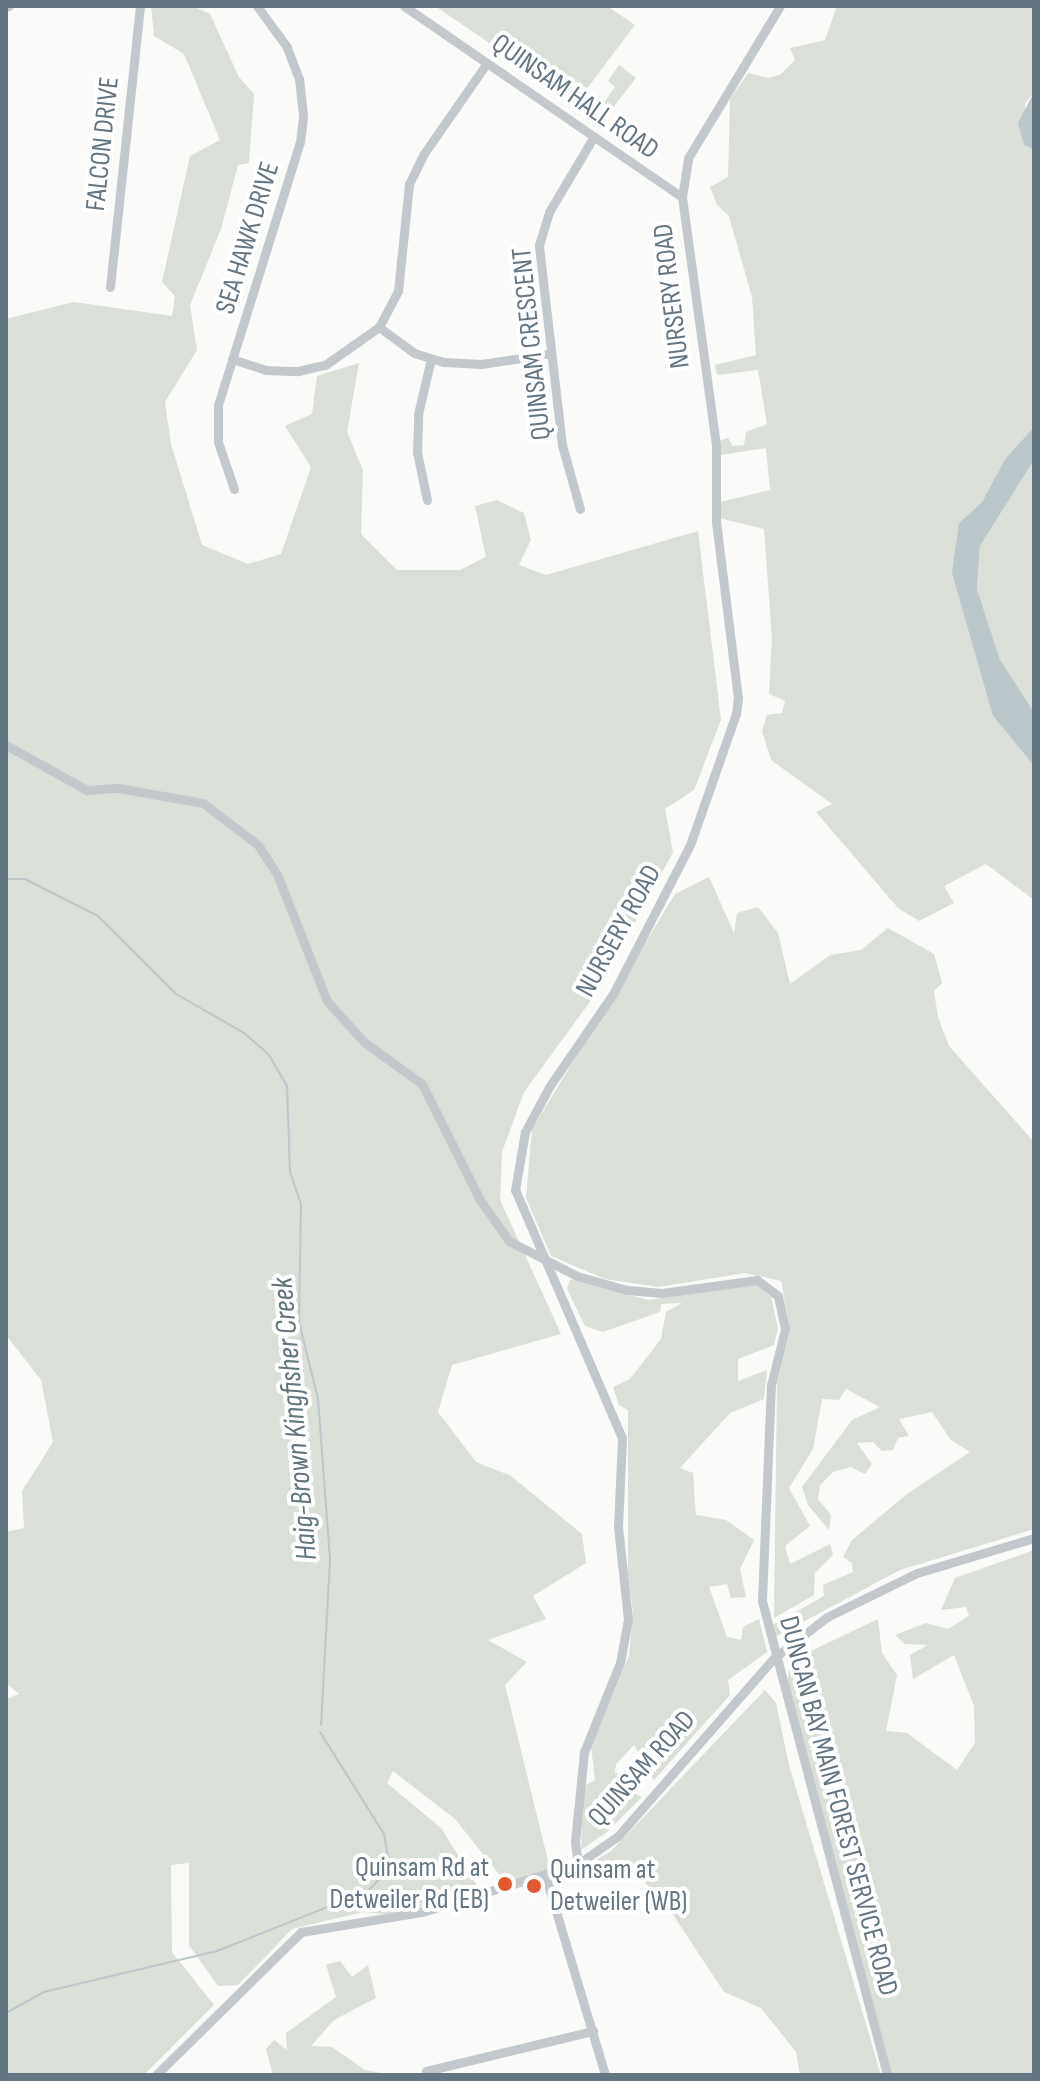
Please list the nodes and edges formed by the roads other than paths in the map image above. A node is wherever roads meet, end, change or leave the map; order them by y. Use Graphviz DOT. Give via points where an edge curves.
graph roads {
  1 [pos="140,6"];
  2 [pos="257,6"];
  3 [pos="404,6"];
  4 [pos="780,6"];
  5 [pos="487,63"];
  6 [pos="593,138"];
  7 [pos="682,197"];
  8 [pos="110,287"];
  9 [pos="379,327"];
  10 [pos="549,354"];
  11 [pos="232,359"];
  12 [pos="431,359"];
  13 [pos="234,489"];
  14 [pos="427,500"];
  15 [pos="580,509"];
  16 [pos="6,745"];
  17 [pos="549,1262"];
  18 [pos="1034,1538"];
  19 [pos="774,1658"];
  20 [pos="578,1864"];
  21 [pos="546,1878"];
  22 [pos="593,2031"];
  23 [pos="426,2071"];
  24 [pos="605,2074"];
  25 [pos="156,2075"];
  26 [pos="887,2075"];
  1 -- 8 [label="street, FALCON DRIVE"];
  2 -- 11 [label="street, SEA HAWK DRIVE" via="287,47 299,79 303,116 296,156"];
  3 -- 5 [label="street, QUINSAM HALL ROAD"];
  4 -- 7 [label="street, NURSERY ROAD" via="688,158"];
  5 -- 6 [label="street, QUINSAM HALL ROAD"];
  5 -- 9 [label="street" via="409,184 398,291"];
  6 -- 7 [label="street, QUINSAM HALL ROAD"];
  6 -- 10 [label="street, QUINSAM CRESCENT" via="549,212 539,245"];
  7 -- 17 [label="street, NURSERY ROAD" via="716,445 716,522 738,698 690,845 613,994 525,1132 515,1190"];
  9 -- 11 [label="street" via="325,365 298,371 265,370"];
  9 -- 12 [label="street"];
  10 -- 12 [label="street" via="481,364"];
  10 -- 15 [label="street, QUINSAM CRESCENT" via="562,445"];
  11 -- 13 [label="street, SEA HAWK DRIVE" via="216,423"];
  12 -- 14 [label="street" via="418,414 417,452"];
  16 -- 17 [label="street, DUNCAN BAY MAIN FOREST SERVICE ROAD" via="87,790 118,788 203,803 258,845 277,874 327,1001 364,1042 422,1084 480,1200 503,1233"];
  17 -- 19 [label="street, DUNCAN BAY MAIN FOREST SERVICE ROAD" via="627,1290 677,1292 757,1280 778,1296 785,1329 771,1385 762,1601"];
  17 -- 20 [label="street, NURSERY ROAD" via="622,1438 618,1527 628,1619 620,1663 584,1752 575,1842"];
  18 -- 19 [label="street, QUINSAM ROAD" via="917,1573 827,1617"];
  19 -- 20 [label="street, QUINSAM ROAD" via="618,1836"];
  19 -- 26 [label="street, DUNCAN BAY MAIN FOREST SERVICE ROAD"];
  20 -- 21 [label="street, QUINSAM ROAD"];
  21 -- 22 [label="street"];
  21 -- 25 [label="street, QUINSAM ROAD" via="422,1912 301,1932"];
  22 -- 23 [label="street"];
  22 -- 24 [label="street"];
}
